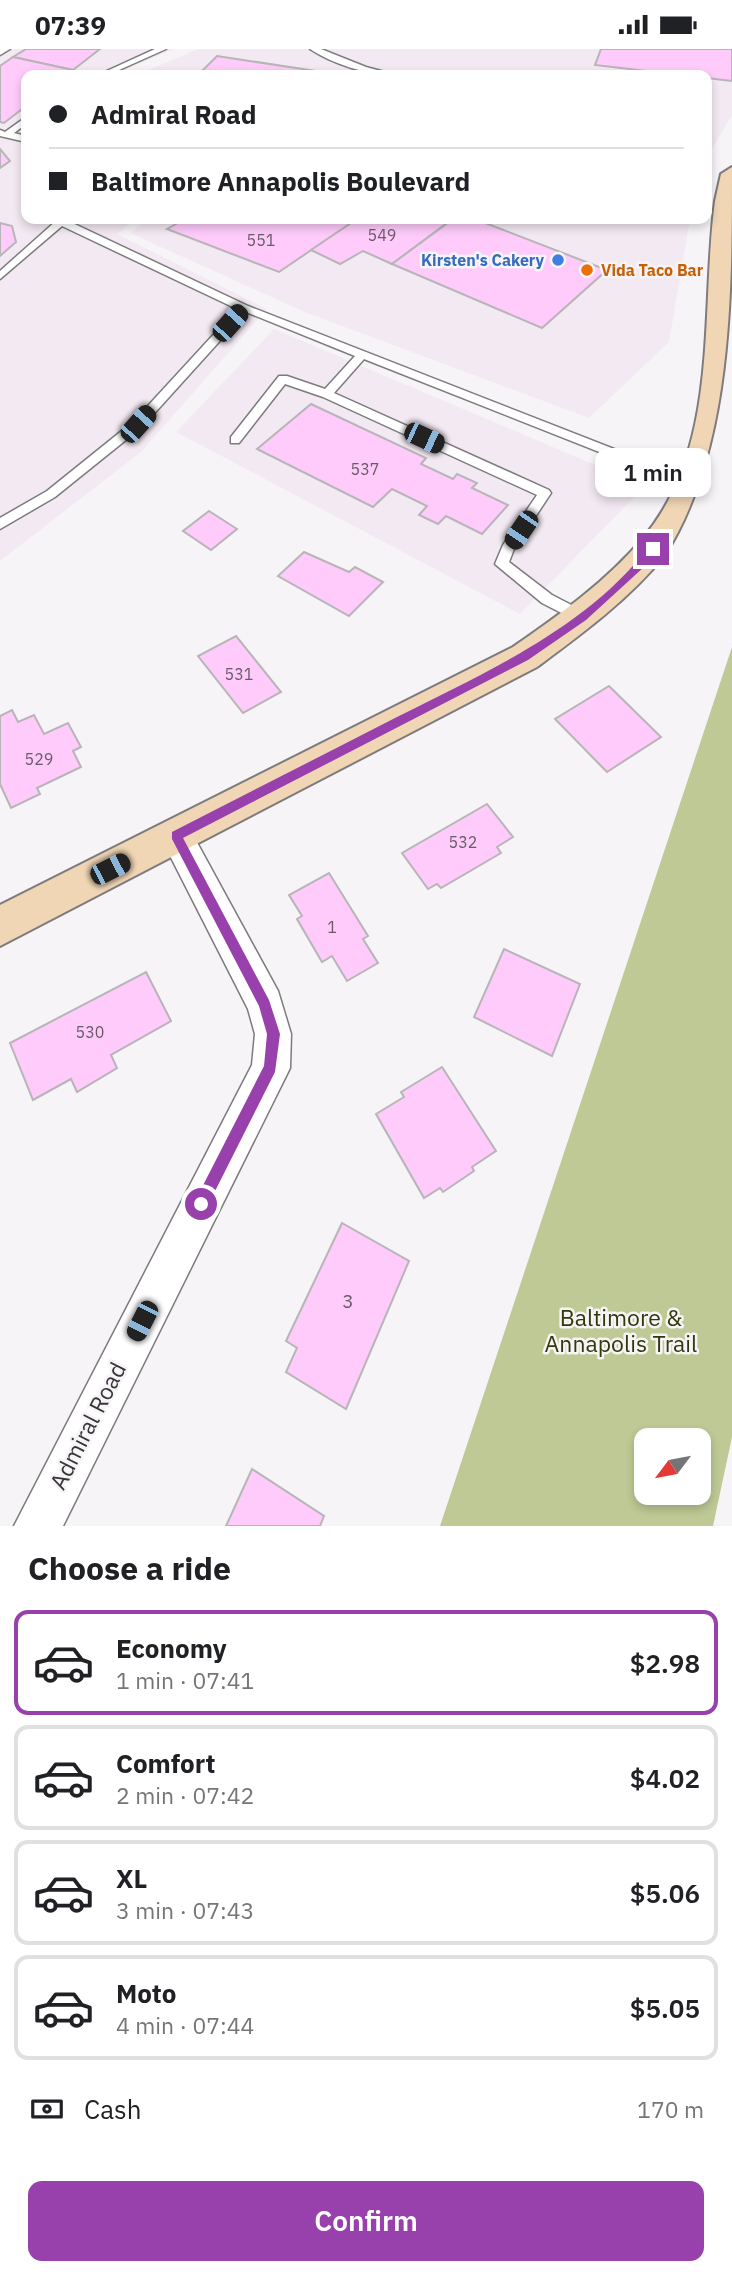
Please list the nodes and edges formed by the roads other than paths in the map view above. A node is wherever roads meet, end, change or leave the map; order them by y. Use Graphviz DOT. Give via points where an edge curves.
graph roads {
  1 [pos="6,49"];
  2 [pos="162,49"];
  3 [pos="314,49"];
  4 [pos="0,53"];
  5 [pos="114,70"];
  6 [pos="370,70"];
  7 [pos="21,123"];
  8 [pos="3,134"];
  9 [pos="21,138"];
  10 [pos="732,174"];
  11 [pos="56,224"];
  12 [pos="68,224"];
  13 [pos="727,239"];
  14 [pos="0,277"];
  15 [pos="244,308"];
  16 [pos="363,354"];
  17 [pos="327,394"];
  18 [pos="235,440"];
  19 [pos="692,484"];
  20 [pos="0,524"];
  21 [pos="582,617"];
  22 [pos="176,836"];
  23 [pos="0,926"];
  24 [pos="38,1526"];
  1 -- 4 [label="lane"];
  2 -- 5 [label="lane"];
  3 -- 6 [label="lane"];
  7 -- 8 [label="lane"];
  8 -- 9 [label="lane"];
  10 -- 13 [label="street"];
  11 -- 14 [label="lane"];
  12 -- 15 [label="lane"];
  13 -- 19 [label="street" via="715,386 706,448"];
  15 -- 16 [label="lane"];
  15 -- 20 [label="lane" via="138,424 51,494"];
  16 -- 17 [label="lane"];
  16 -- 19 [label="lane"];
  17 -- 18 [label="lane" via="284,379"];
  17 -- 21 [label="lane" via="545,493 502,564 547,599"];
  19 -- 21 [label="street" via="676,520 641,564"];
  21 -- 22 [label="street" via="525,657"];
  22 -- 23 [label="street"];
  22 -- 24 [label="street, Admiral Road" via="265,1004 273,1034 271,1067"];
}
